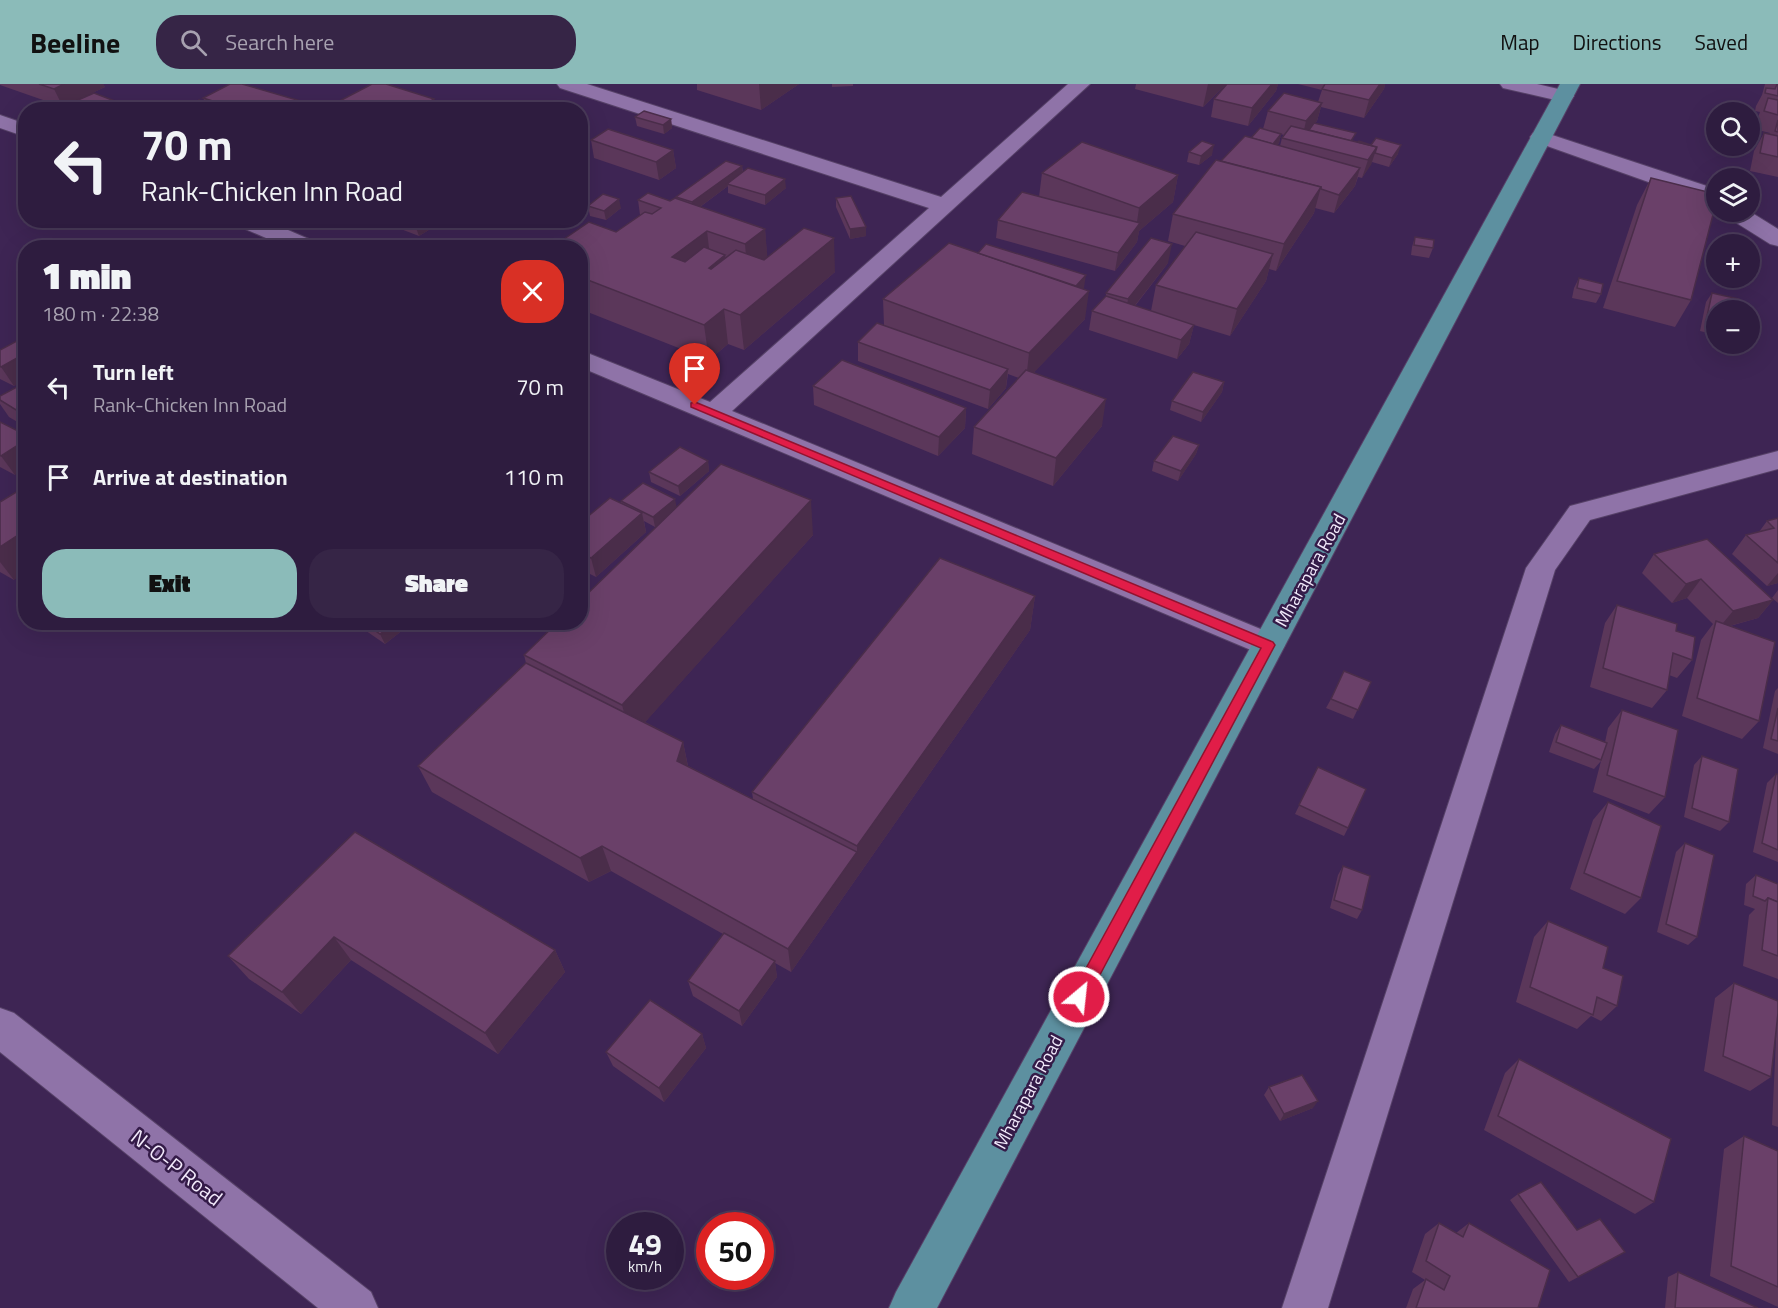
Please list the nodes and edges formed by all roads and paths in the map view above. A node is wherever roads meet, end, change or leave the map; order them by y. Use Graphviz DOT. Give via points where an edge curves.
graph roads {
  1 [pos="567,84"];
  2 [pos="1080,84"];
  3 [pos="1510,84"];
  4 [pos="1567,90"];
  5 [pos="0,121"];
  6 [pos="18,128"];
  7 [pos="1540,137"];
  8 [pos="1706,193"];
  9 [pos="946,206"];
  10 [pos="1751,222"];
  11 [pos="263,228"];
  12 [pos="1778,239"];
  13 [pos="291,240"];
  14 [pos="588,361"];
  15 [pos="714,413"];
  16 [pos="1778,460"];
  17 [pos="1269,645"];
  18 [pos="0,1027"];
  19 [pos="355,1308"];
  20 [pos="912,1308"];
  21 [pos="1305,1308"];
  1 -- 9 [label="street"];
  2 -- 9 [label="street"];
  3 -- 4 [label="street"];
  4 -- 7 [label="main road, Mharapara Road"];
  5 -- 6 [label="street"];
  7 -- 8 [label="street"];
  7 -- 17 [label="main road, Mharapara Road"];
  9 -- 15 [label="street"];
  10 -- 12 [label="street"];
  11 -- 13 [label="street"];
  14 -- 15 [label="street"];
  15 -- 17 [label="street"];
  16 -- 21 [label="street" via="1580,513 1541,568"];
  17 -- 20 [label="main road, Mharapara Road"];
  18 -- 19 [label="street, N-O-P Road"];
}
